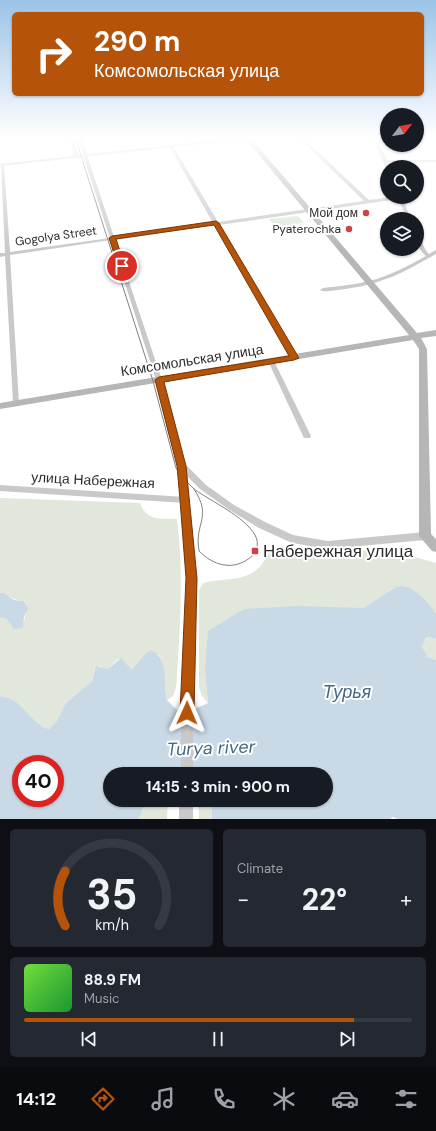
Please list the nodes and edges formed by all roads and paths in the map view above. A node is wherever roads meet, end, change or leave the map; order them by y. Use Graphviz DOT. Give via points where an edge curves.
graph roads {
  1 [pos="2,175"];
  2 [pos="92,175"];
  3 [pos="188,175"];
  4 [pos="279,175"];
  5 [pos="340,175"];
  6 [pos="380,200"];
  7 [pos="368,202"];
  8 [pos="308,210"];
  9 [pos="216,223"];
  10 [pos="112,238"];
  11 [pos="424,252"];
  12 [pos="436,252"];
  13 [pos="8,254"];
  14 [pos="0,255"];
  15 [pos="429,256"];
  16 [pos="369,282"];
  17 [pos="323,290"];
  18 [pos="436,333"];
  19 [pos="416,338"];
  20 [pos="294,358"];
  21 [pos="271,361"];
  22 [pos="159,380"];
  23 [pos="16,403"];
  24 [pos="0,406"];
  25 [pos="307,436"];
  26 [pos="182,466"];
  27 [pos="0,488"];
  28 [pos="185,500"];
  29 [pos="425,536"];
  30 [pos="436,548"];
  31 [pos="187,767"];
  32 [pos="186,807"];
  33 [pos="186,819"];
  1 -- 13 [label="street"];
  2 -- 10 [label="street"];
  3 -- 9 [label="street"];
  4 -- 8 [label="main road"];
  5 -- 7 [label="street"];
  6 -- 7 [label="street, Gogolya Street"];
  7 -- 8 [label="street, Gogolya Street"];
  8 -- 9 [label="street, Gogolya Street"];
  8 -- 16 [label="main road"];
  9 -- 10 [label="street, Gogolya Street"];
  9 -- 20 [label="street"];
  10 -- 13 [label="street, Gogolya Street"];
  10 -- 22 [label="street"];
  11 -- 15 [label="street"];
  12 -- 15 [label="street"];
  13 -- 14 [label="street, Gogolya Street"];
  13 -- 23 [label="street"];
  15 -- 16 [label="street" via="412,266"];
  16 -- 17 [label="street"];
  16 -- 19 [label="main road"];
  18 -- 19 [label="main road, Комсомольская улица"];
  19 -- 20 [label="main road, Комсомольская улица"];
  19 -- 29 [label="main road" via="423,349"];
  20 -- 21 [label="main road, Комсомольская улица"];
  21 -- 22 [label="main road, Комсомольская улица"];
  21 -- 25 [label="street"];
  22 -- 23 [label="main road, Комсомольская улица"];
  22 -- 26 [label="street"];
  23 -- 24 [label="main road, Комсомольская улица"];
  26 -- 28 [label="street"];
  26 -- 29 [label="street" via="203,488 231,507 292,539 328,545"];
  27 -- 28 [label="street, улица Набережная"];
  28 -- 31 [label="street" via="192,578"];
  29 -- 30 [label="main road"];
  32 -- 33 [label="street"];
}
